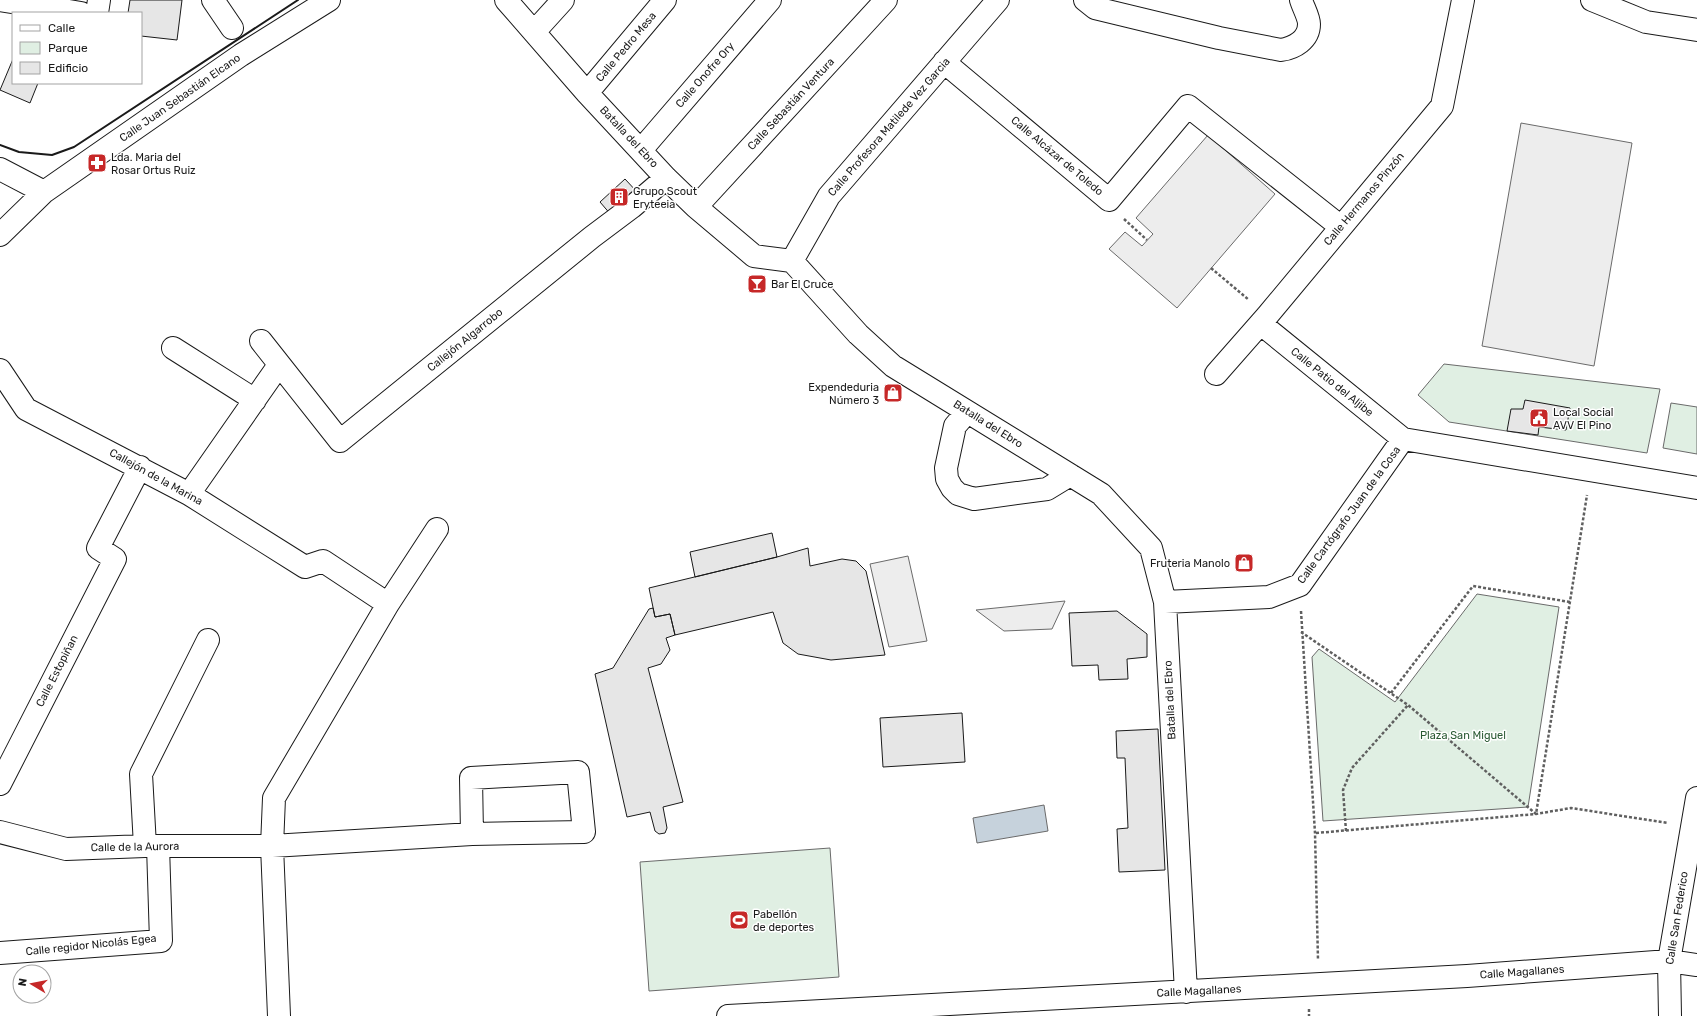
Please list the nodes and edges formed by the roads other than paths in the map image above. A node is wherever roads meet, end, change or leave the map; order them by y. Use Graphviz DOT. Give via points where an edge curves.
graph roads {
  1 [pos="0,0"];
  2 [pos="99,0"];
  3 [pos="213,0"];
  4 [pos="329,0"];
  5 [pos="506,0"];
  6 [pos="563,0"];
  7 [pos="665,0"];
  8 [pos="770,0"];
  9 [pos="886,0"];
  10 [pos="998,0"];
  11 [pos="1085,0"];
  12 [pos="1300,0"];
  13 [pos="1463,0"];
  14 [pos="1592,0"];
  15 [pos="75,12"];
  16 [pos="97,12"];
  17 [pos="232,28"];
  18 [pos="1697,30"];
  19 [pos="534,32"];
  20 [pos="944,62"];
  21 [pos="587,93"];
  22 [pos="641,150"];
  23 [pos="0,169"];
  24 [pos="666,178"];
  25 [pos="44,192"];
  26 [pos="696,207"];
  27 [pos="1341,227"];
  28 [pos="0,234"];
  29 [pos="792,261"];
  30 [pos="1264,320"];
  31 [pos="261,341"];
  32 [pos="173,348"];
  33 [pos="279,365"];
  34 [pos="0,370"];
  35 [pos="1216,374"];
  36 [pos="255,400"];
  37 [pos="967,412"];
  38 [pos="1403,439"];
  39 [pos="140,468"];
  40 [pos="1070,475"];
  41 [pos="1697,488"];
  42 [pos="189,494"];
  43 [pos="437,530"];
  44 [pos="1165,602"];
  45 [pos="388,604"];
  46 [pos="208,640"];
  47 [pos="0,784"];
  48 [pos="1697,798"];
  49 [pos="0,832"];
  50 [pos="472,834"];
  51 [pos="152,846"];
  52 [pos="272,846"];
  53 [pos="0,953"];
  54 [pos="1669,961"];
  55 [pos="1697,965"];
  56 [pos="1186,992"];
  57 [pos="894,1012"];
  58 [pos="754,1015"];
  59 [pos="279,1016"];
  60 [pos="728,1016"];
  61 [pos="1670,1016"];
  1 -- 15 [label="street"];
  2 -- 16 [label="street"];
  3 -- 17 [label="street"];
  4 -- 25 [label="street, Calle Juan Sebastián Elcano" via="241,54"];
  5 -- 19 [label="street, Batalla del Ebro"];
  6 -- 19 [label="street"];
  7 -- 21 [label="street, Calle Pedro Mesa"];
  8 -- 22 [label="street, Calle Onofre Ory"];
  9 -- 26 [label="street, Calle Sebastián Ventura"];
  10 -- 20 [label="street, Calle Profesora Matilede Vez Garcia"];
  11 -- 12 [label="street" via="1095,8 1281,50 1297,45 1303,39 1309,24"];
  13 -- 27 [label="street, Calle Hermanos Pinzón" via="1442,106"];
  14 -- 18 [label="street" via="1646,22"];
  19 -- 21 [label="street, Batalla del Ebro"];
  20 -- 27 [label="street, Calle Alcázar de Toledo" via="1109,200 1188,106"];
  20 -- 29 [label="street, Calle Profesora Matilede Vez Garcia" via="829,196"];
  21 -- 22 [label="street, Batalla del Ebro"];
  22 -- 24 [label="street, Batalla del Ebro"];
  23 -- 25 [label="street"];
  24 -- 26 [label="street, Batalla del Ebro"];
  24 -- 33 [label="street, Callejón Algarrobo" via="340,441"];
  25 -- 28 [label="street, Calle Juan Sebastián Elcano"];
  26 -- 29 [label="street, Batalla del Ebro" via="754,256"];
  27 -- 30 [label="street, Calle Hermanos Pinzón"];
  29 -- 37 [label="street, Batalla del Ebro" via="858,334 893,366"];
  30 -- 35 [label="street, Calle Hermanos Pinzón"];
  30 -- 38 [label="street, Calle Patio del Aljibe"];
  31 -- 33 [label="street, Callejón Algarrobo"];
  32 -- 36 [label="street"];
  33 -- 36 [label="street"];
  34 -- 39 [label="street, Callejón de la Marina" via="26,409"];
  36 -- 42 [label="street"];
  37 -- 40 [label="street, Batalla del Ebro"];
  37 -- 40 [label="street" via="955,426 946,468 947,479 958,494 974,499 1047,489"];
  38 -- 41 [label="street, Calle Cartógrafo Juan de la Cosa"];
  38 -- 44 [label="street, Calle Cartógrafo Juan de la Cosa" via="1300,585 1269,597"];
  39 -- 42 [label="street, Callejón de la Marina"];
  39 -- 47 [label="street, Calle Estopiñan" via="106,554"];
  40 -- 44 [label="street, Batalla del Ebro" via="1101,494 1151,548"];
  42 -- 45 [label="street, Callejón de la Marina" via="306,567 323,561"];
  43 -- 45 [label="street"];
  44 -- 56 [label="street, Batalla del Ebro"];
  45 -- 52 [label="street" via="274,798"];
  46 -- 51 [label="street" via="141,774"];
  48 -- 54 [label="street, Calle San Federico"];
  49 -- 51 [label="street, Calle de la Aurora" via="66,848"];
  50 -- 50 [label="street, Calle de la Aurora" via="584,832 578,772 471,778"];
  50 -- 52 [label="street, Calle de la Aurora"];
  51 -- 52 [label="street, Calle de la Aurora"];
  51 -- 53 [label="street, Calle regidor Nicolás Egea" via="161,940"];
  52 -- 59 [label="street"];
  54 -- 55 [label="street, Calle Magallanes"];
  54 -- 56 [label="street, Calle Magallanes" via="1467,976"];
  54 -- 61 [label="street, Calle San Federico"];
  56 -- 57 [label="street, Calle Magallanes"];
  57 -- 58 [label="street, Calle Magallanes"];
  58 -- 60 [label="street, Calle Magallanes"];
}
